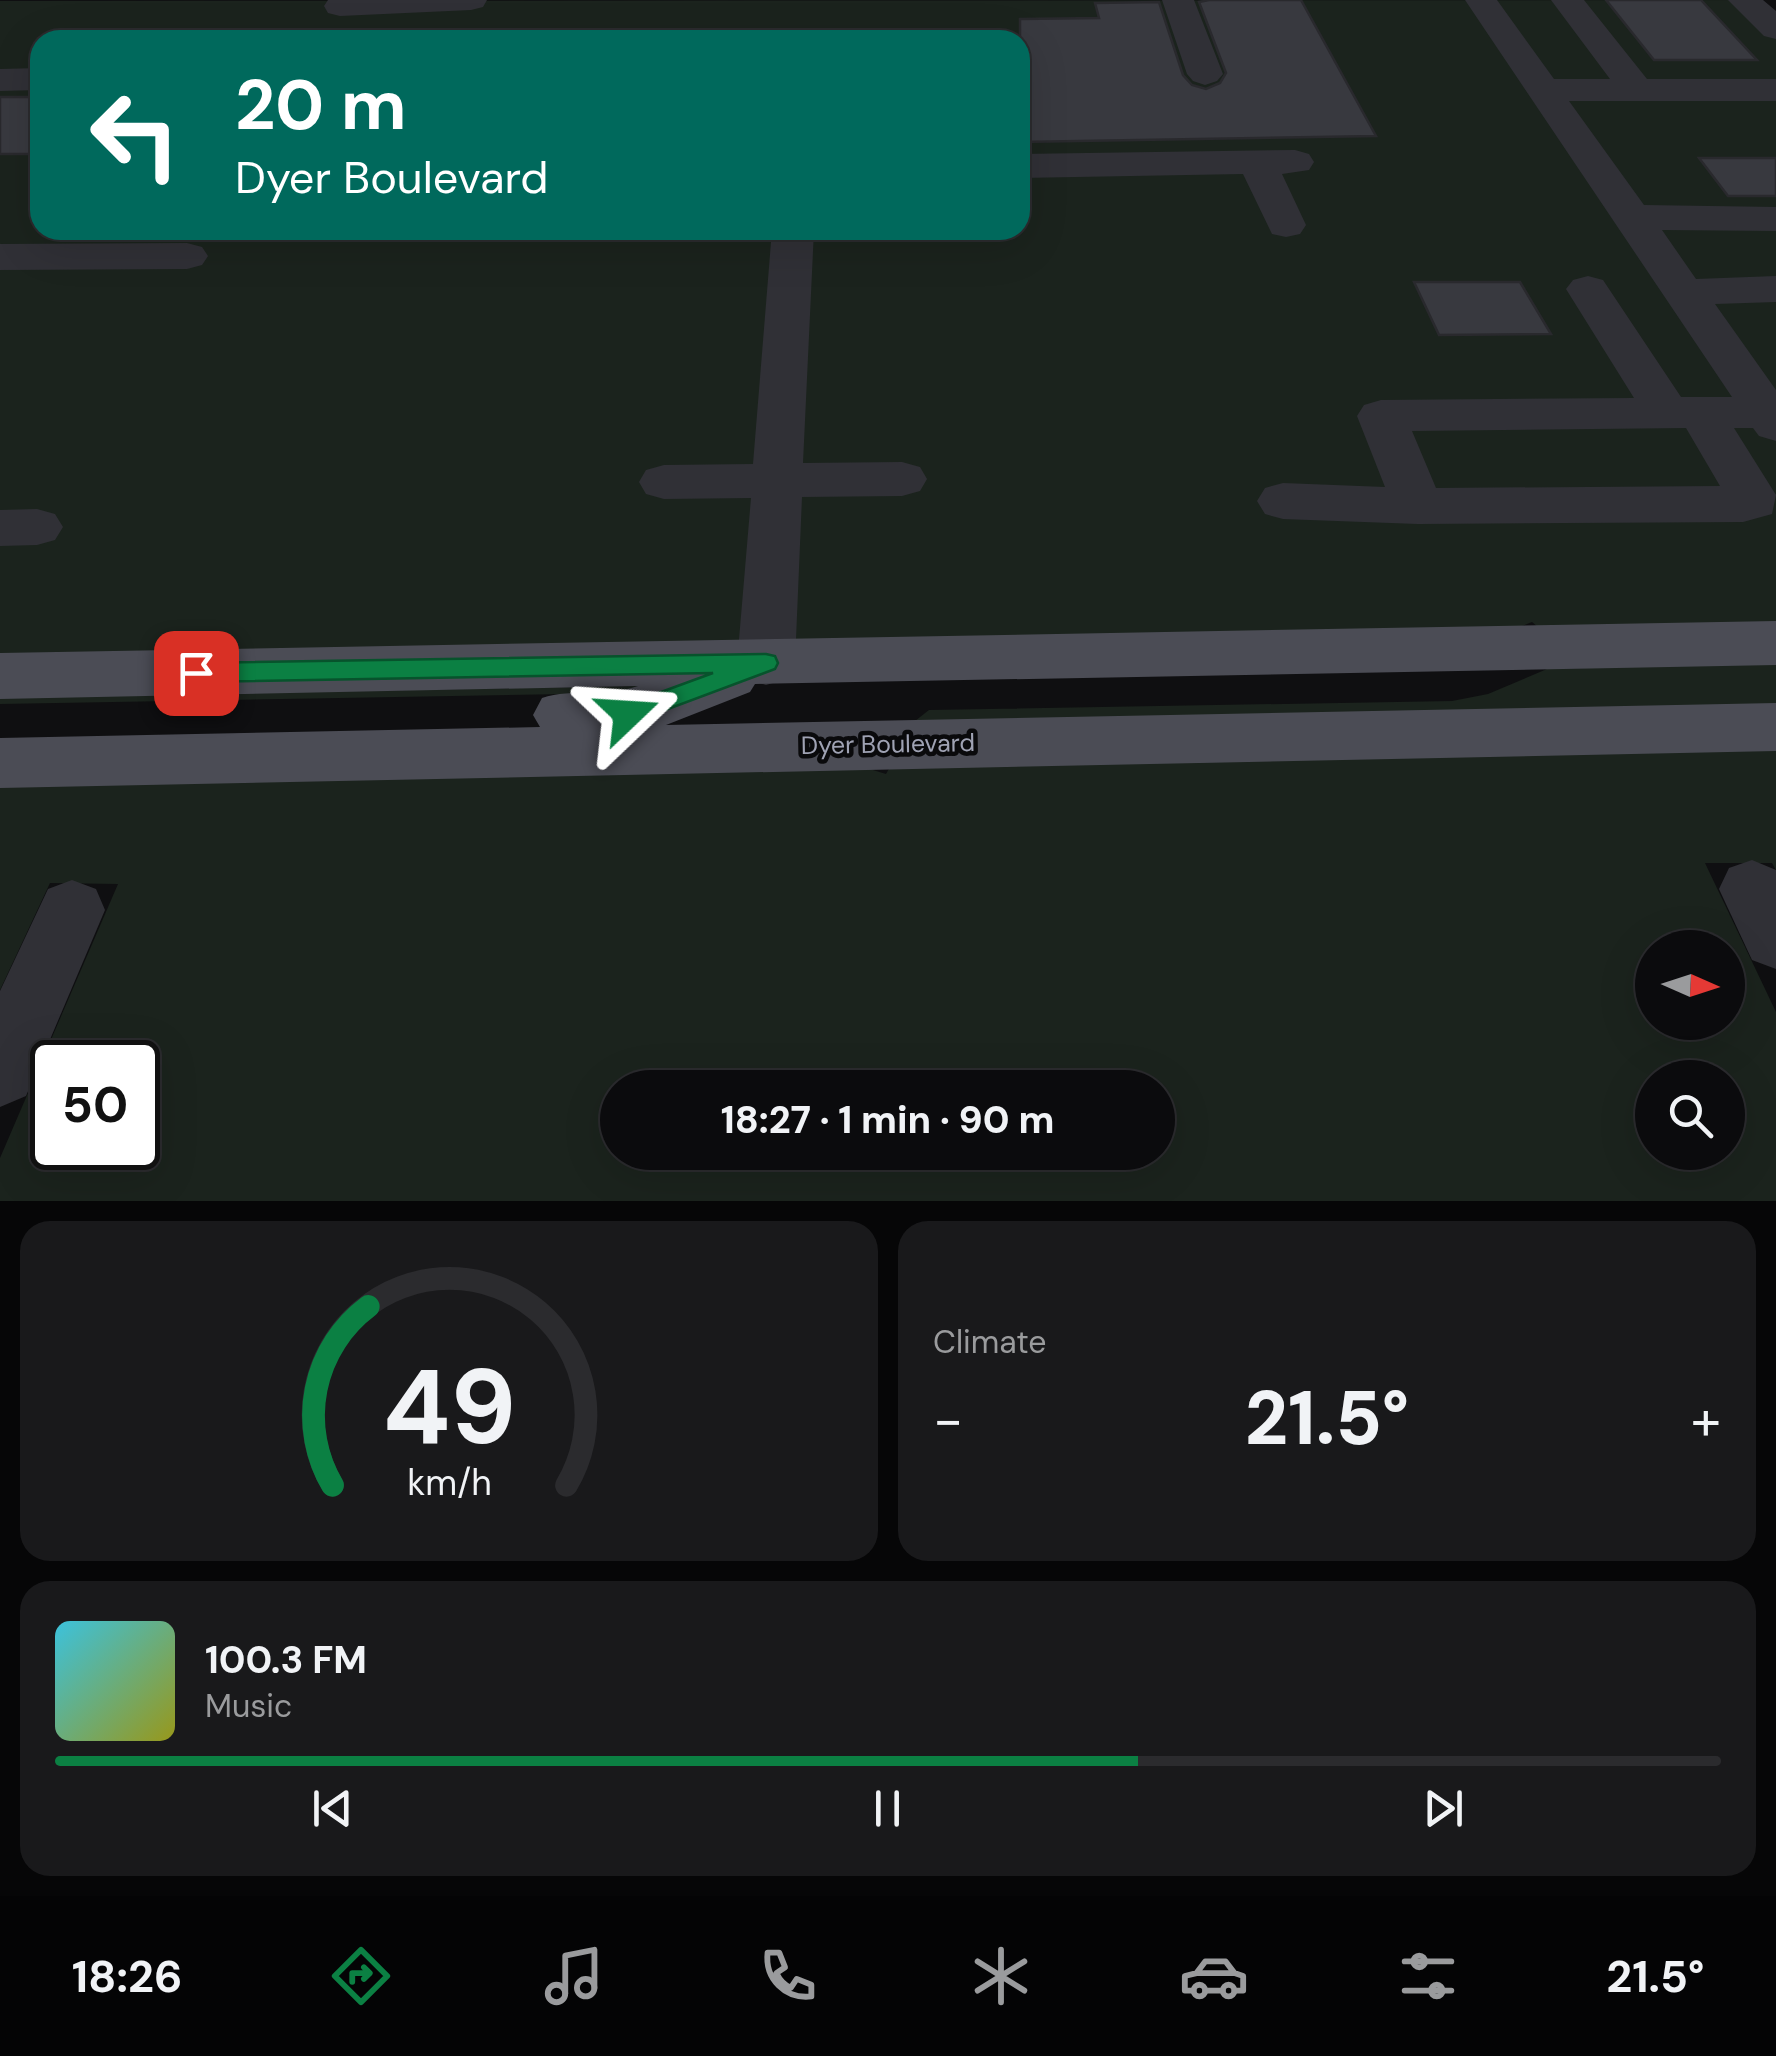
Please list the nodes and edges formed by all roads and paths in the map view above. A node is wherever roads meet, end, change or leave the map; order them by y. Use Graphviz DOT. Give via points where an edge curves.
graph roads {
  1 [pos="471,0"];
  2 [pos="1178,0"];
  3 [pos="1481,0"];
  4 [pos="1567,0"];
  5 [pos="1744,0"];
  6 [pos="393,4"];
  7 [pos="336,12"];
  8 [pos="1776,29"];
  9 [pos="413,30"];
  10 [pos="1205,74"];
  11 [pos="30,79"];
  12 [pos="0,80"];
  13 [pos="1543,90"];
  14 [pos="1637,90"];
  15 [pos="1776,90"];
  16 [pos="1030,166"];
  17 [pos="1631,217"];
  18 [pos="1776,218"];
  19 [pos="1286,225"];
  20 [pos="792,240"];
  21 [pos="187,256"];
  22 [pos="14,257"];
  23 [pos="1588,289"];
  24 [pos="0,292"];
  25 [pos="1684,292"];
  26 [pos="1772,295"];
  27 [pos="1684,413"];
  28 [pos="1773,416"];
  29 [pos="779,480"];
  30 [pos="902,480"];
  31 [pos="664,482"];
  32 [pos="1283,501"];
  33 [pos="1418,506"];
  34 [pos="1776,643"];
  35 [pos="1531,648"];
  36 [pos="766,663"];
  37 [pos="0,676"];
  38 [pos="0,726"];
  39 [pos="1776,727"];
  40 [pos="868,744"];
  41 [pos="0,763"];
  42 [pos="72,910"];
  43 [pos="0,1071"];
  1 -- 6 [label="street"];
  2 -- 10 [label="street"];
  3 -- 13 [label="street"];
  4 -- 14 [label="street"];
  5 -- 8 [label="street"];
  6 -- 7 [label="street"];
  6 -- 9 [label="street"];
  11 -- 12 [label="street"];
  13 -- 14 [label="street"];
  13 -- 17 [label="street" via="1570,157"];
  14 -- 15 [label="street"];
  16 -- 19 [label="street" via="1276,162"];
  17 -- 18 [label="street"];
  17 -- 25 [label="street"];
  20 -- 29 [label="street"];
  21 -- 22 [label="street"];
  22 -- 24 [label="street"];
  23 -- 27 [label="street"];
  25 -- 26 [label="street"];
  25 -- 28 [label="street"];
  27 -- 28 [label="street"];
  27 -- 33 [label="street" via="1381,416"];
  27 -- 33 [label="street" via="1754,501"];
  29 -- 30 [label="street"];
  29 -- 31 [label="street"];
  29 -- 36 [label="street"];
  32 -- 33 [label="street"];
  34 -- 35 [label="main road"];
  35 -- 36 [label="main road"];
  35 -- 40 [label="main road" via="1444,680 920,689 888,710"];
  36 -- 37 [label="main road"];
  36 -- 38 [label="main road" via="628,714"];
  39 -- 40 [label="main road, Dyer Boulevard"];
  40 -- 41 [label="main road, Dyer Boulevard"];
  42 -- 43 [label="street"];
}
